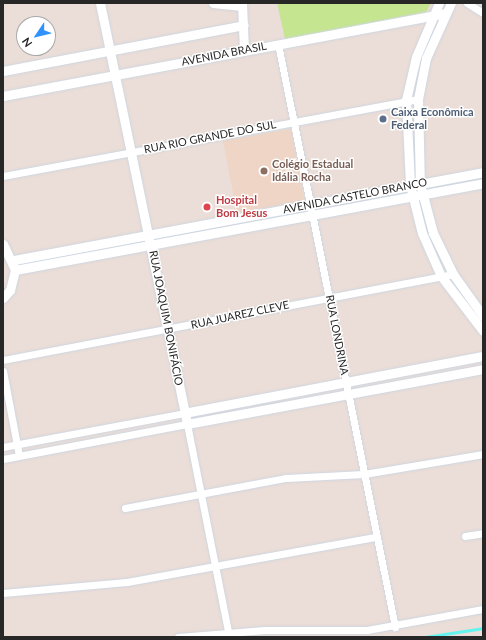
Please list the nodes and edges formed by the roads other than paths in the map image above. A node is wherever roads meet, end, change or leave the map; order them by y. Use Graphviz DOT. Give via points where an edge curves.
graph roads {
  1 [pos="100,3"];
  2 [pos="213,3"];
  3 [pos="439,3"];
  4 [pos="451,3"];
  5 [pos="467,3"];
  6 [pos="225,4"];
  7 [pos="242,4"];
  8 [pos="445,13"];
  9 [pos="483,13"];
  10 [pos="431,16"];
  11 [pos="244,25"];
  12 [pos="278,44"];
  13 [pos="109,50"];
  14 [pos="244,50"];
  15 [pos="3,71"];
  16 [pos="114,75"];
  17 [pos="3,96"];
  18 [pos="418,98"];
  19 [pos="406,100"];
  20 [pos="295,121"];
  21 [pos="132,152"];
  22 [pos="483,172"];
  23 [pos="3,176"];
  24 [pos="483,183"];
  25 [pos="420,184"];
  26 [pos="410,185"];
  27 [pos="418,196"];
  28 [pos="311,204"];
  29 [pos="314,213"];
  30 [pos="149,235"];
  31 [pos="3,244"];
  32 [pos="151,245"];
  33 [pos="14,260"];
  34 [pos="16,270"];
  35 [pos="453,274"];
  36 [pos="441,276"];
  37 [pos="329,296"];
  38 [pos="3,298"];
  39 [pos="483,316"];
  40 [pos="169,330"];
  41 [pos="483,331"];
  42 [pos="483,356"];
  43 [pos="3,360"];
  44 [pos="483,369"];
  45 [pos="3,371"];
  46 [pos="346,379"];
  47 [pos="349,393"];
  48 [pos="184,413"];
  49 [pos="187,424"];
  50 [pos="18,444"];
  51 [pos="3,447"];
  52 [pos="483,454"];
  53 [pos="19,456"];
  54 [pos="3,459"];
  55 [pos="364,474"];
  56 [pos="200,495"];
  57 [pos="124,508"];
  58 [pos="483,533"];
  59 [pos="465,536"];
  60 [pos="375,537"];
  61 [pos="214,568"];
  62 [pos="3,593"];
  63 [pos="483,609"];
  64 [pos="394,627"];
  65 [pos="228,636"];
  66 [pos="178,637"];
  1 -- 13 [label="street, RUA JOAQUIM BONIFÁCIO"];
  2 -- 6 [label="street"];
  3 -- 10 [label="street"];
  4 -- 8 [label="street"];
  5 -- 9 [label="street"];
  6 -- 7 [label="street"];
  7 -- 11 [label="street"];
  8 -- 10 [label="street, AVENIDA BRASIL"];
  8 -- 18 [label="street" via="426,58"];
  10 -- 12 [label="street, AVENIDA BRASIL"];
  10 -- 19 [label="street"];
  11 -- 13 [label="street"];
  11 -- 14 [label="street"];
  12 -- 14 [label="street, AVENIDA BRASIL"];
  12 -- 20 [label="street, RUA LONDRINA"];
  13 -- 15 [label="street"];
  13 -- 16 [label="street, RUA JOAQUIM BONIFÁCIO"];
  14 -- 16 [label="street, AVENIDA BRASIL"];
  16 -- 17 [label="street, AVENIDA BRASIL"];
  16 -- 21 [label="street, RUA JOAQUIM BONIFÁCIO"];
  18 -- 19 [label="street, RUA RIO GRANDE DO SUL"];
  18 -- 25 [label="street"];
  19 -- 20 [label="street, RUA RIO GRANDE DO SUL"];
  19 -- 26 [label="street"];
  20 -- 21 [label="street, RUA RIO GRANDE DO SUL"];
  20 -- 28 [label="street, RUA LONDRINA"];
  21 -- 23 [label="street, RUA RIO GRANDE DO SUL"];
  21 -- 30 [label="street, RUA JOAQUIM BONIFÁCIO"];
  22 -- 25 [label="street, AVENIDA CASTELO BRANCO"];
  24 -- 27 [label="street, AVENIDA CASTELO BRANCO"];
  25 -- 26 [label="street, AVENIDA CASTELO BRANCO"];
  25 -- 27 [label="street"];
  26 -- 27 [label="street"];
  26 -- 28 [label="street, AVENIDA CASTELO BRANCO"];
  27 -- 29 [label="street, AVENIDA CASTELO BRANCO"];
  27 -- 35 [label="street"];
  27 -- 36 [label="street" via="422,233"];
  28 -- 29 [label="street, RUA LONDRINA"];
  28 -- 30 [label="street, AVENIDA CASTELO BRANCO"];
  29 -- 32 [label="street, AVENIDA CASTELO BRANCO"];
  29 -- 37 [label="street, RUA LONDRINA"];
  30 -- 32 [label="street, RUA JOAQUIM BONIFÁCIO"];
  30 -- 33 [label="street, AVENIDA CASTELO BRANCO"];
  31 -- 33 [label="street"];
  32 -- 34 [label="street, AVENIDA CASTELO BRANCO"];
  32 -- 40 [label="street, RUA JOAQUIM BONIFÁCIO"];
  33 -- 34 [label="street"];
  34 -- 38 [label="street" via="10,290"];
  35 -- 36 [label="street, RUA JUAREZ CLEVE"];
  35 -- 39 [label="street"];
  36 -- 37 [label="street, RUA JUAREZ CLEVE"];
  36 -- 41 [label="street"];
  37 -- 40 [label="street, RUA JUAREZ CLEVE"];
  37 -- 46 [label="street, RUA LONDRINA"];
  40 -- 43 [label="street, RUA JUAREZ CLEVE"];
  40 -- 48 [label="street, RUA JOAQUIM BONIFÁCIO"];
  42 -- 46 [label="street"];
  44 -- 47 [label="street"];
  45 -- 50 [label="street"];
  46 -- 47 [label="street, RUA LONDRINA"];
  46 -- 48 [label="street"];
  47 -- 49 [label="street"];
  47 -- 55 [label="street, RUA LONDRINA"];
  48 -- 49 [label="street, RUA JOAQUIM BONIFÁCIO"];
  48 -- 50 [label="street"];
  49 -- 53 [label="street"];
  49 -- 56 [label="street, RUA JOAQUIM BONIFÁCIO"];
  50 -- 51 [label="street"];
  50 -- 53 [label="street"];
  52 -- 55 [label="street"];
  53 -- 54 [label="street"];
  55 -- 56 [label="street" via="286,478"];
  55 -- 60 [label="street, RUA LONDRINA"];
  56 -- 57 [label="street"];
  56 -- 61 [label="street, RUA JOAQUIM BONIFÁCIO"];
  58 -- 59 [label="street"];
  60 -- 61 [label="street"];
  60 -- 64 [label="street, RUA LONDRINA"];
  61 -- 62 [label="street" via="127,582"];
  61 -- 65 [label="street, RUA JOAQUIM BONIFÁCIO"];
  63 -- 64 [label="street"];
  64 -- 65 [label="street"];
  65 -- 66 [label="street" via="203,633"];
}
